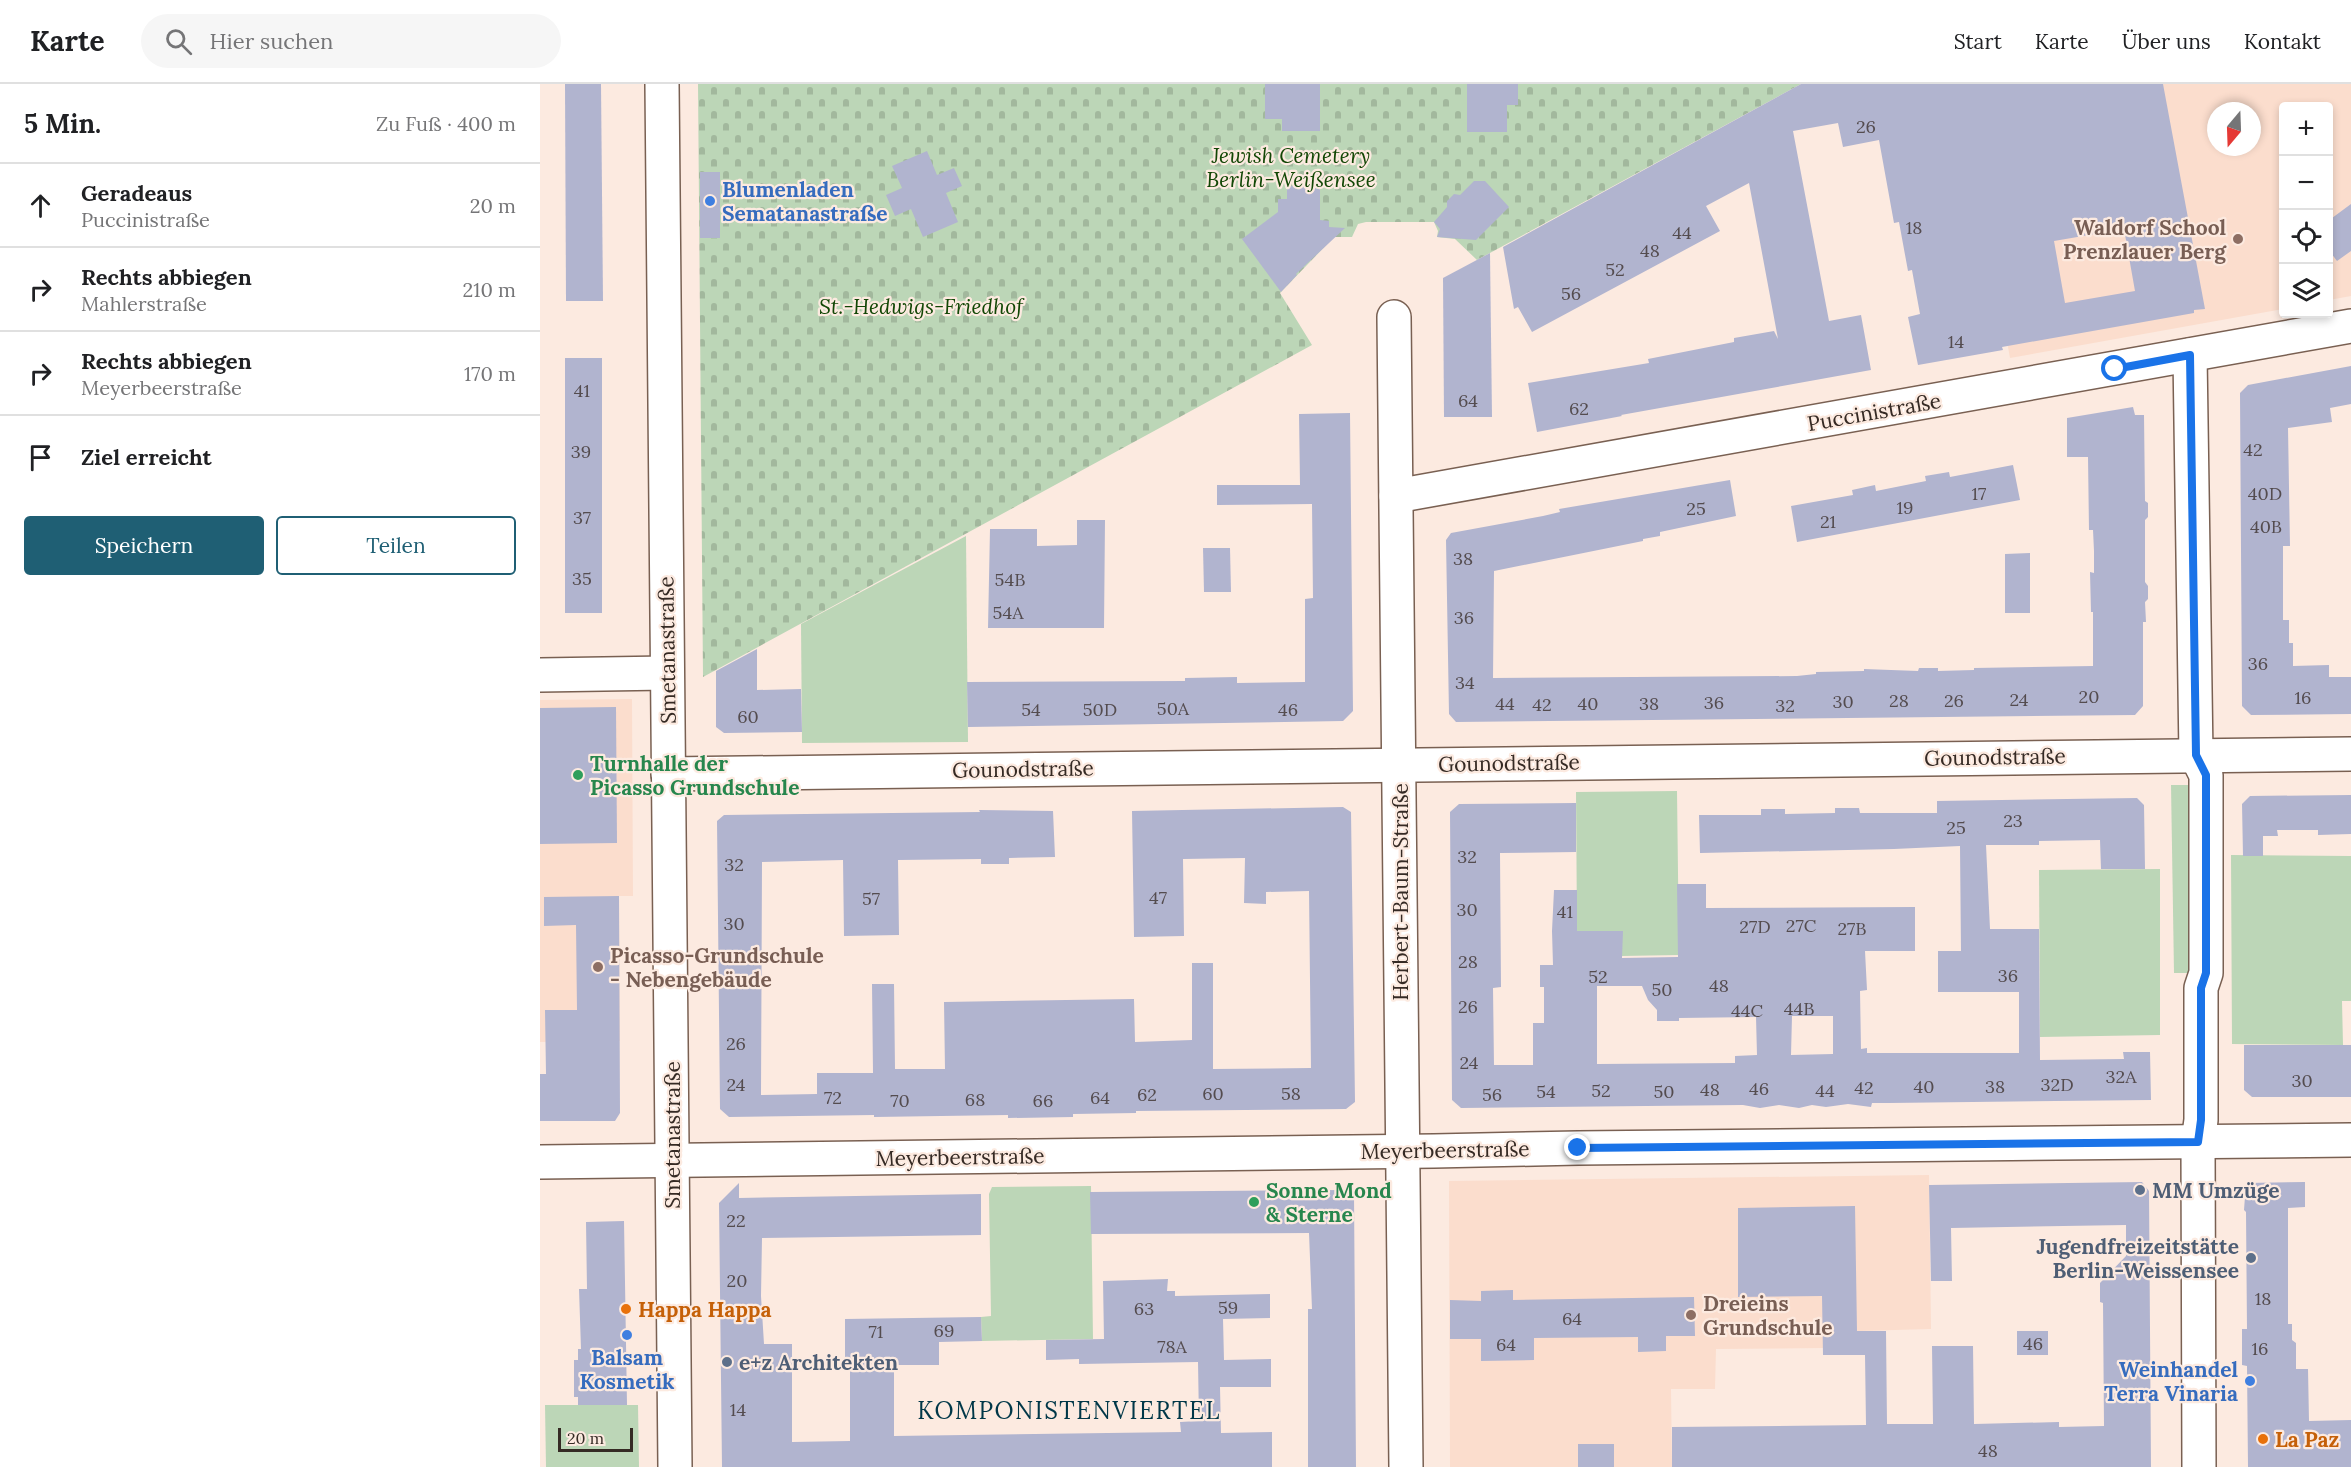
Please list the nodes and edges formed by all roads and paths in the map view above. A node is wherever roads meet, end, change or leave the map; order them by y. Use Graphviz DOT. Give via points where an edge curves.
graph roads {
  1 [pos="662,84"];
  2 [pos="1394,316"];
  3 [pos="2351,326"];
  4 [pos="2190,355"];
  5 [pos="1396,496"];
  6 [pos="668,673"];
  7 [pos="540,675"];
  8 [pos="2351,754"];
  9 [pos="2196,755"];
  10 [pos="1400,765"];
  11 [pos="668,774"];
  12 [pos="2351,1140"];
  13 [pos="2198,1142"];
  14 [pos="1403,1151"];
  15 [pos="672,1161"];
  16 [pos="540,1162"];
  17 [pos="675,1467"];
  18 [pos="1406,1467"];
  19 [pos="2199,1467"];
  1 -- 6 [label="street, Smetanastraße"];
  2 -- 5 [label="street, Herbert-Baum-Straße"];
  3 -- 4 [label="street, Puccinistraße"];
  4 -- 5 [label="street, Puccinistraße"];
  4 -- 9 [label="street"];
  5 -- 10 [label="street, Herbert-Baum-Straße"];
  6 -- 7 [label="street"];
  6 -- 11 [label="street, Smetanastraße"];
  8 -- 9 [label="street, Gounodstraße"];
  9 -- 10 [label="street, Gounodstraße"];
  9 -- 13 [label="street" via="2206,775 2206,973 2201,988"];
  10 -- 11 [label="street, Gounodstraße"];
  10 -- 14 [label="street, Herbert-Baum-Straße"];
  11 -- 15 [label="street, Smetanastraße"];
  12 -- 13 [label="street, Meyerbeerstraße"];
  13 -- 14 [label="street, Meyerbeerstraße"];
  13 -- 19 [label="street"];
  14 -- 15 [label="street, Meyerbeerstraße"];
  14 -- 18 [label="street, Herbert-Baum-Straße"];
  15 -- 16 [label="street, Meyerbeerstraße"];
  15 -- 17 [label="street, Smetanastraße"];
}
